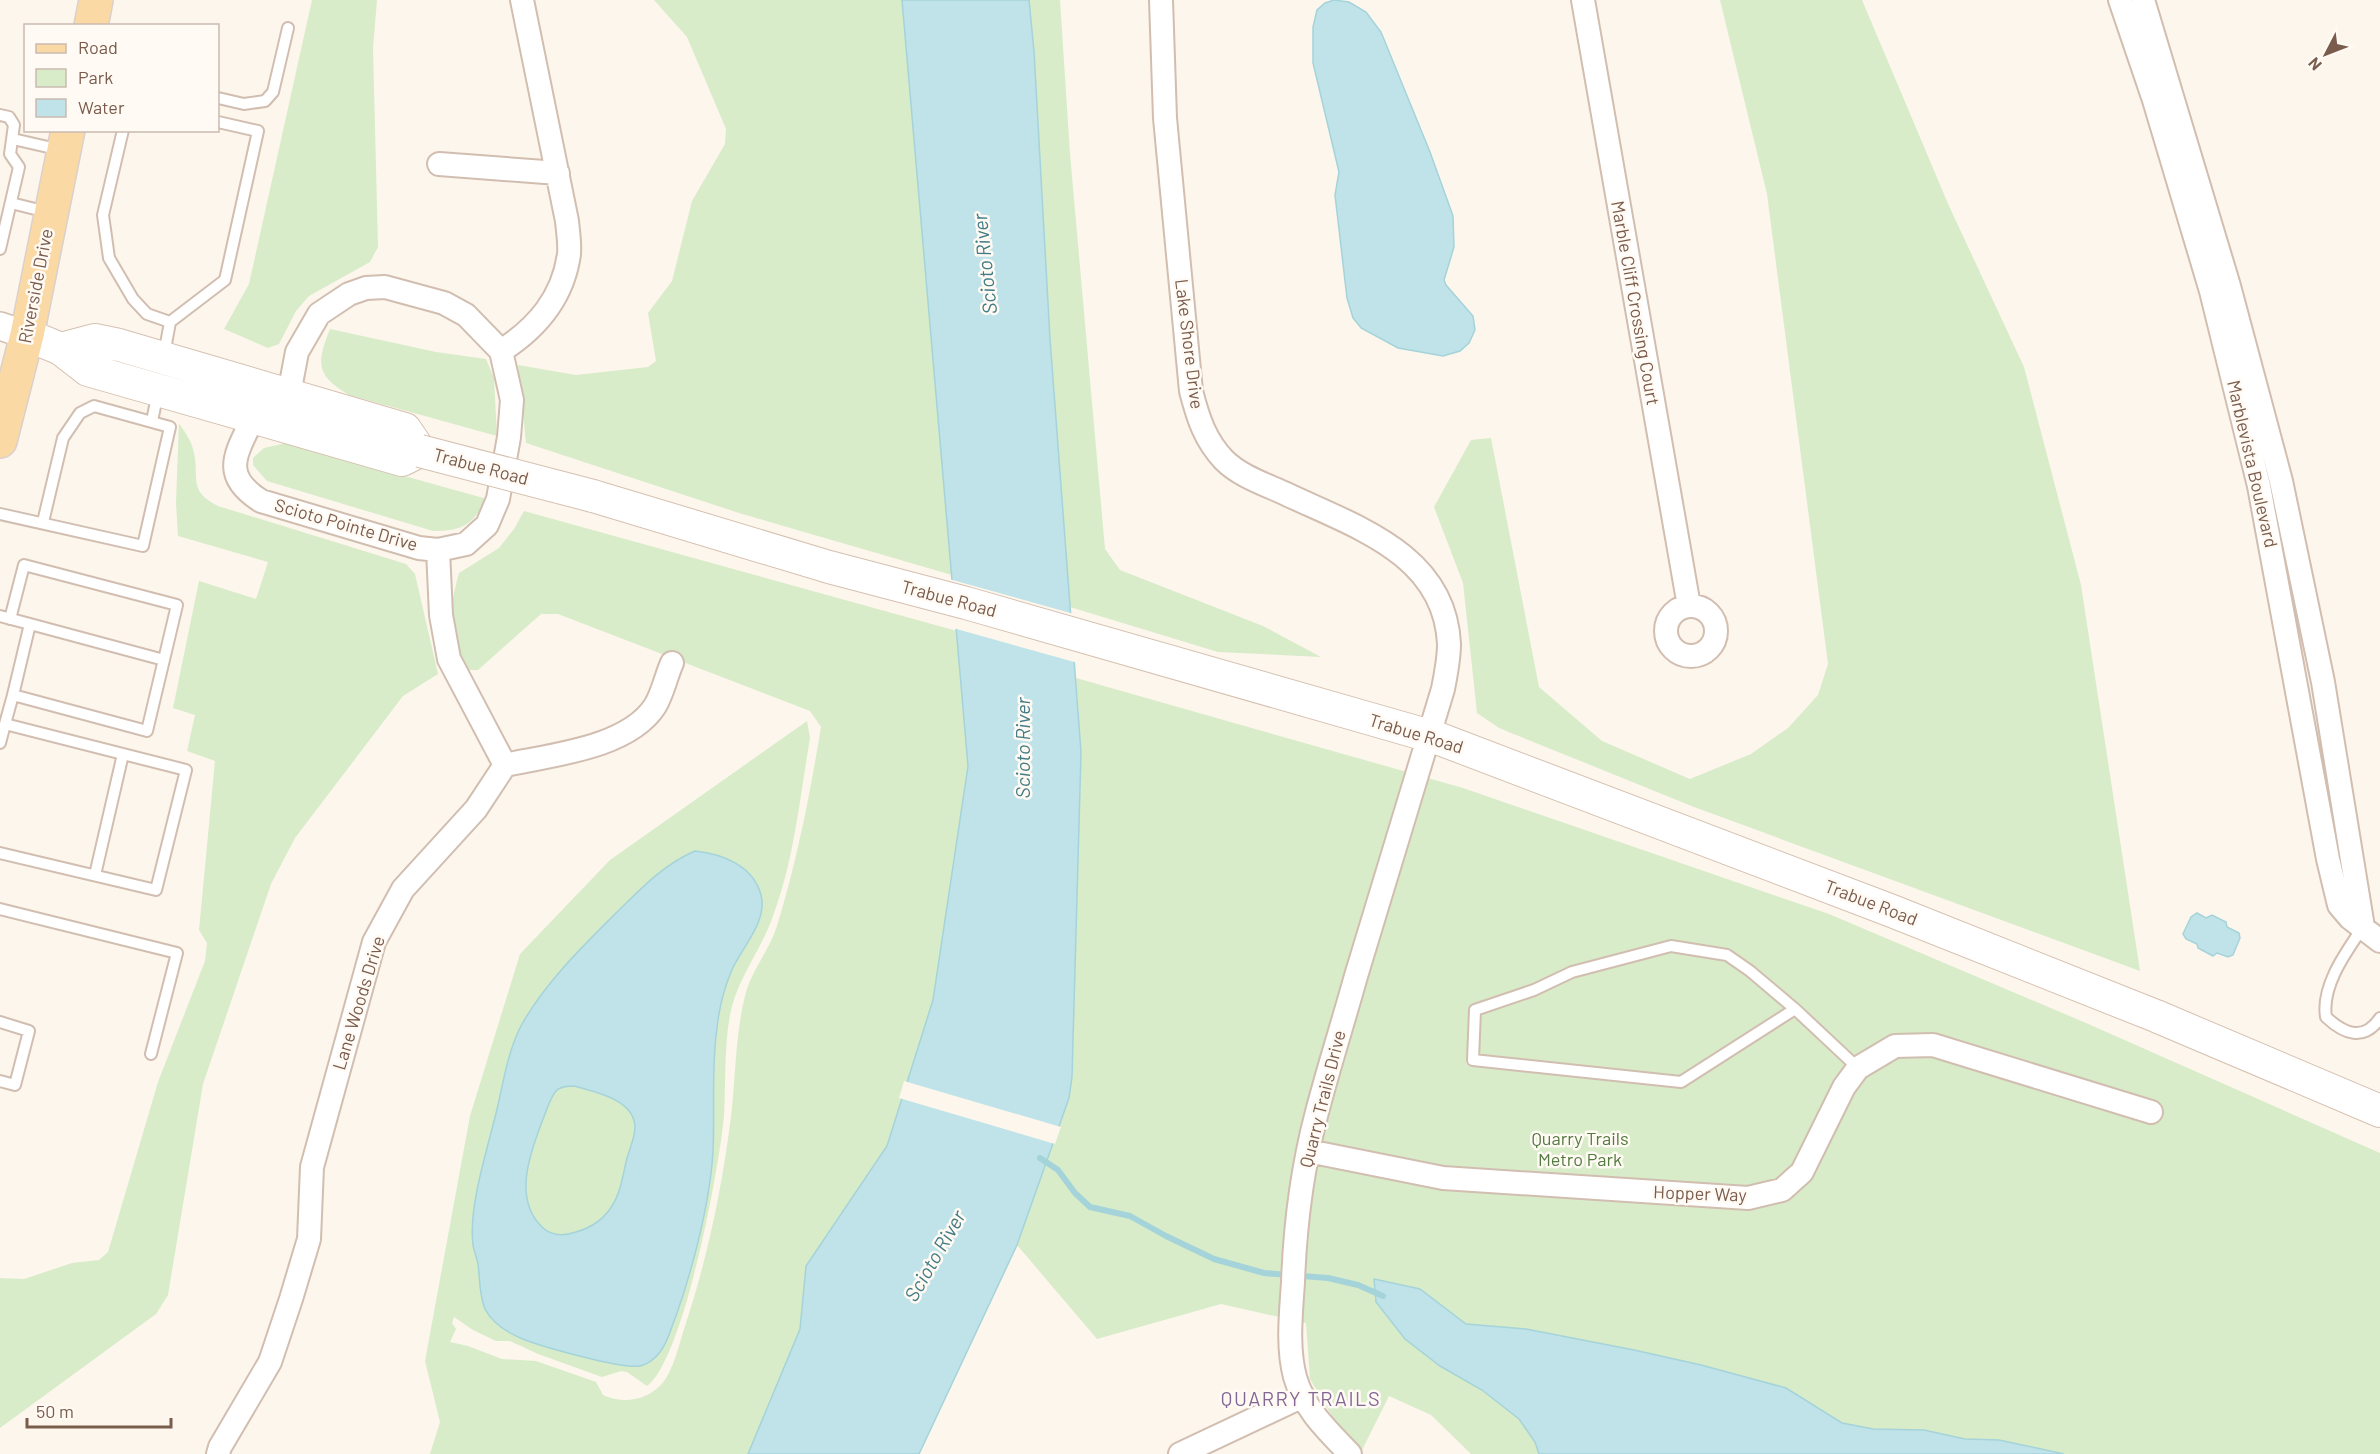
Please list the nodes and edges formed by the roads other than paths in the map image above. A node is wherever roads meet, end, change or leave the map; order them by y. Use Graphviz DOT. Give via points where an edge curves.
graph roads {
  1 [pos="96,0"];
  2 [pos="522,0"];
  3 [pos="1161,0"];
  4 [pos="1583,0"];
  5 [pos="2120,0"];
  6 [pos="2143,0"];
  7 [pos="91,24"];
  8 [pos="288,28"];
  9 [pos="2163,97"];
  10 [pos="219,98"];
  11 [pos="0,115"];
  12 [pos="219,122"];
  13 [pos="123,132"];
  14 [pos="13,140"];
  15 [pos="66,141"];
  16 [pos="439,164"];
  17 [pos="558,172"];
  18 [pos="11,203"];
  19 [pos="51,213"];
  20 [pos="0,249"];
  21 [pos="170,322"];
  22 [pos="13,331"];
  23 [pos="62,349"];
  24 [pos="501,351"];
  25 [pos="164,358"];
  26 [pos="158,389"];
  27 [pos="289,394"];
  28 [pos="253,418"];
  29 [pos="152,422"];
  30 [pos="0,441"];
  31 [pos="420,451"];
  32 [pos="0,514"];
  33 [pos="43,522"];
  34 [pos="438,550"];
  35 [pos="1689,606"];
  36 [pos="5,617"];
  37 [pos="30,624"];
  38 [pos="164,660"];
  39 [pos="672,663"];
  40 [pos="2310,684"];
  41 [pos="13,695"];
  42 [pos="5,723"];
  43 [pos="1429,736"];
  44 [pos="0,743"];
  45 [pos="123,754"];
  46 [pos="505,765"];
  47 [pos="0,853"];
  48 [pos="2351,855"];
  49 [pos="2328,859"];
  50 [pos="95,875"];
  51 [pos="0,909"];
  52 [pos="2376,937"];
  53 [pos="1795,1009"];
  54 [pos="2380,1018"];
  55 [pos="0,1022"];
  56 [pos="151,1054"];
  57 [pos="1858,1068"];
  58 [pos="0,1081"];
  59 [pos="2380,1111"];
  60 [pos="2151,1112"];
  61 [pos="1308,1151"];
  62 [pos="1303,1395"];
  63 [pos="217,1452"];
  64 [pos="1180,1454"];
  65 [pos="1350,1454"];
  1 -- 7 [label="main road"];
  2 -- 17 [label="street"];
  3 -- 43 [label="street, Lake Shore Drive" via="1166,130 1191,391 1199,423 1215,449 1237,471 1375,536 1413,563 1432,587 1444,615 1449,646 1443,689"];
  4 -- 35 [label="street, Marble Cliff Crossing Court"];
  5 -- 9 [label="street, Marblevista Boulevard"];
  6 -- 9 [label="street, Marblevista Boulevard"];
  8 -- 10 [label="lane" via="273,92 265,101 244,104"];
  9 -- 40 [label="street, Marblevista Boulevard" via="2220,288 2270,483"];
  11 -- 14 [label="lane" via="9,117 14,125"];
  12 -- 21 [label="lane" via="258,131 225,280"];
  13 -- 21 [label="lane" via="103,215 108,258 147,314"];
  14 -- 15 [label="lane"];
  14 -- 18 [label="lane" via="10,154 19,167"];
  15 -- 19 [label="main road, Riverside Drive"];
  16 -- 17 [label="street"];
  17 -- 24 [label="street" via="569,253 563,281 554,303 518,340"];
  18 -- 19 [label="lane"];
  18 -- 20 [label="lane"];
  19 -- 22 [label="main road, Riverside Drive"];
  21 -- 25 [label="lane"];
  22 -- 23 [label="main road, Trabue Road"];
  22 -- 30 [label="main road, Riverside Drive"];
  23 -- 25 [label="main road, Trabue Road" via="95,340"];
  23 -- 26 [label="main road, Trabue Road" via="88,370"];
  24 -- 27 [label="street" via="466,315 444,303 385,287 366,288 318,314 297,352"];
  24 -- 34 [label="street, Scioto Pointe Drive" via="512,400 498,499 487,525 466,544"];
  25 -- 27 [label="main road, Trabue Road"];
  26 -- 28 [label="main road, Trabue Road"];
  26 -- 29 [label="lane"];
  27 -- 31 [label="main road, Trabue Road" via="405,429"];
  28 -- 31 [label="main road, Trabue Road" via="402,460"];
  28 -- 34 [label="street, Scioto Pointe Drive" via="235,457 236,475 246,491 261,501 419,548"];
  29 -- 33 [label="lane" via="94,406 80,413 63,438"];
  29 -- 33 [label="lane" via="170,426 143,546"];
  31 -- 43 [label="main road, Trabue Road, bridge" via="593,496 829,567"];
  32 -- 33 [label="lane"];
  34 -- 46 [label="street" via="441,615 449,659"];
  36 -- 37 [label="lane"];
  36 -- 38 [label="lane" via="24,565 177,605"];
  37 -- 38 [label="lane"];
  37 -- 41 [label="lane"];
  38 -- 41 [label="lane" via="147,731"];
  39 -- 46 [label="street" via="656,704 641,723 623,734"];
  40 -- 48 [label="street, Marblevista Boulevard"];
  40 -- 49 [label="street, Marblevista Boulevard"];
  41 -- 42 [label="lane"];
  42 -- 44 [label="lane"];
  42 -- 45 [label="lane"];
  43 -- 59 [label="main road, Trabue Road" via="1924,924"];
  43 -- 61 [label="street, Quarry Trails Drive"];
  45 -- 50 [label="lane"];
  45 -- 50 [label="lane" via="186,770 156,890"];
  46 -- 63 [label="street, Lane Woods Drive" via="476,809 403,889 374,942 312,1167 309,1239 291,1299 270,1362"];
  47 -- 50 [label="lane"];
  48 -- 49 [label="lane"];
  48 -- 52 [label="street, Marblevista Boulevard"];
  49 -- 52 [label="street, Marblevista Boulevard" via="2339,905"];
  51 -- 56 [label="lane" via="177,953"];
  52 -- 54 [label="lane" via="2346,952 2324,1005 2326,1017 2348,1031 2364,1033 2373,1029"];
  53 -- 53 [label="lane" via="1727,955 1671,946 1572,972 1475,1010 1473,1060 1681,1082"];
  53 -- 57 [label="lane"];
  55 -- 58 [label="lane" via="29,1031 15,1085"];
  57 -- 60 [label="street, Hopper Way" via="1895,1046 1933,1045"];
  57 -- 61 [label="street, Hopper Way" via="1844,1087 1802,1172 1782,1190 1748,1198 1443,1178"];
  61 -- 62 [label="street, Quarry Trails Drive" via="1295,1235 1291,1314 1292,1359"];
  62 -- 64 [label="street"];
  62 -- 65 [label="street, Quarry Trails Drive" via="1319,1423"];
}
